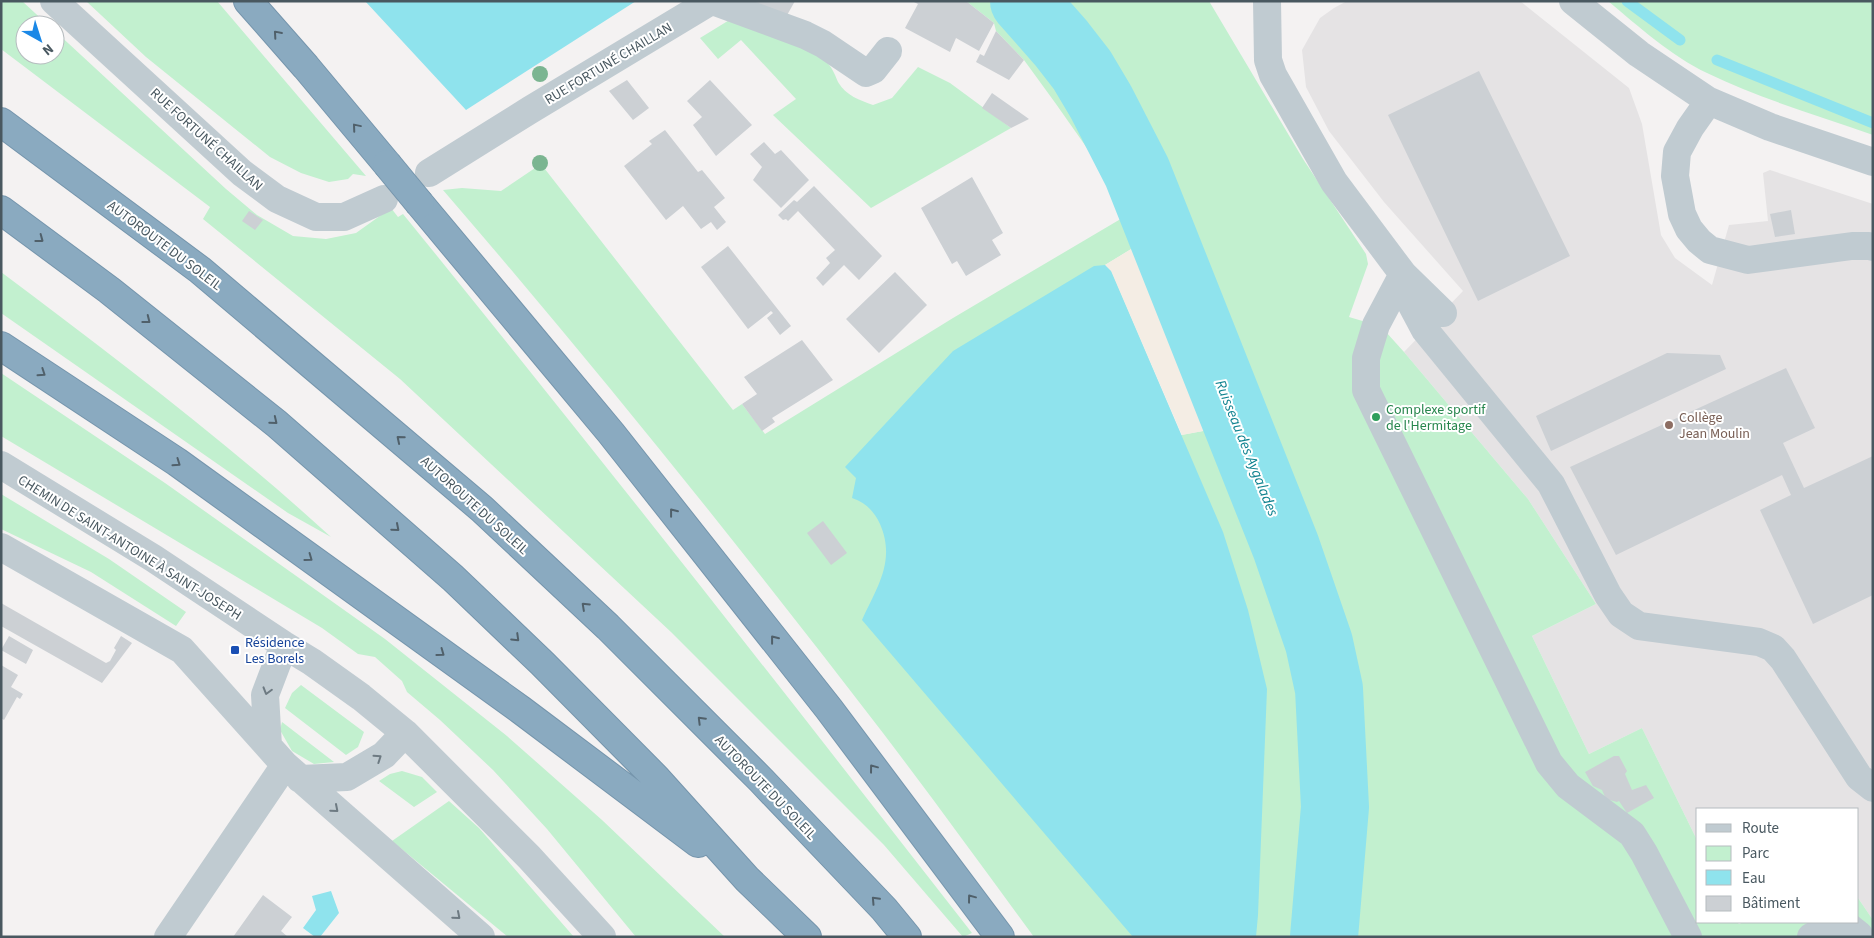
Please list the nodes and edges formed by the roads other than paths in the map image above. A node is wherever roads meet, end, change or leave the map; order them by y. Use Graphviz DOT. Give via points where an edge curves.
graph roads {
  1 [pos="54,1"];
  2 [pos="248,1"];
  3 [pos="712,1"];
  4 [pos="1267,1"];
  5 [pos="1574,1"];
  6 [pos="888,51"];
  7 [pos="1710,101"];
  8 [pos="1,122"];
  9 [pos="1873,162"];
  10 [pos="429,173"];
  11 [pos="384,198"];
  12 [pos="1,210"];
  13 [pos="1873,247"];
  14 [pos="1403,274"];
  15 [pos="1443,312"];
  16 [pos="1,346"];
  17 [pos="1,465"];
  18 [pos="1,547"];
  19 [pos="284,645"];
  20 [pos="405,733"];
  21 [pos="284,764"];
  22 [pos="1873,788"];
  23 [pos="747,879"];
  24 [pos="1858,935"];
  25 [pos="168,937"];
  26 [pos="481,937"];
  27 [pos="602,937"];
  28 [pos="807,937"];
  29 [pos="907,937"];
  30 [pos="1000,937"];
  31 [pos="1688,937"];
  32 [pos="1811,937"];
  1 -- 11 [label="street, RUE FORTUNÉ CHAILLAN" via="242,173 277,199 316,217 344,217"];
  30 -- 2 [label="highway, one-way, bridge" via="817,694 611,433"];
  3 -- 6 [label="street" via="805,34 866,73 873,70"];
  3 -- 10 [label="street, RUE FORTUNÉ CHAILLAN"];
  4 -- 14 [label="street" via="1268,60 1273,75 1334,182"];
  5 -- 7 [label="street" via="1639,54"];
  7 -- 9 [label="street" via="1770,127"];
  7 -- 13 [label="street" via="1677,152 1675,176 1682,214 1699,241 1710,250 1748,260 1852,246"];
  29 -- 8 [label="highway, AUTOROUTE DU SOLEIL, one-way" via="761,780 608,627 482,509 200,270"];
  12 -- 23 [label="highway, one-way" via="109,290 277,424 454,578 656,778"];
  14 -- 15 [label="street"];
  14 -- 22 [label="street" via="1409,300 1425,330 1552,484 1608,595 1621,614 1639,626 1759,642 1773,648 1859,778"];
  14 -- 31 [label="street" via="1376,325 1366,358 1366,390 1549,763 1568,786 1632,834"];
  16 -- 23 [label="highway, one-way" via="177,462 521,710"];
  17 -- 19 [label="street, CHEMIN DE SAINT-ANTOINE À SAINT-JOSEPH" via="153,558"];
  18 -- 21 [label="street" via="182,650"];
  19 -- 20 [label="street, CHEMIN DE SAINT-ANTOINE À SAINT-JOSEPH" via="361,696"];
  19 -- 21 [label="street, one-way" via="265,695"];
  21 -- 20 [label="street, one-way" via="346,777 384,755"];
  20 -- 27 [label="street, CHEMIN DE SAINT-ANTOINE À SAINT-JOSEPH" via="529,857"];
  21 -- 25 [label="street"];
  21 -- 26 [label="street, one-way"];
  23 -- 28 [label="highway"];
  24 -- 32 [label="street" via="1838,923"];
}
